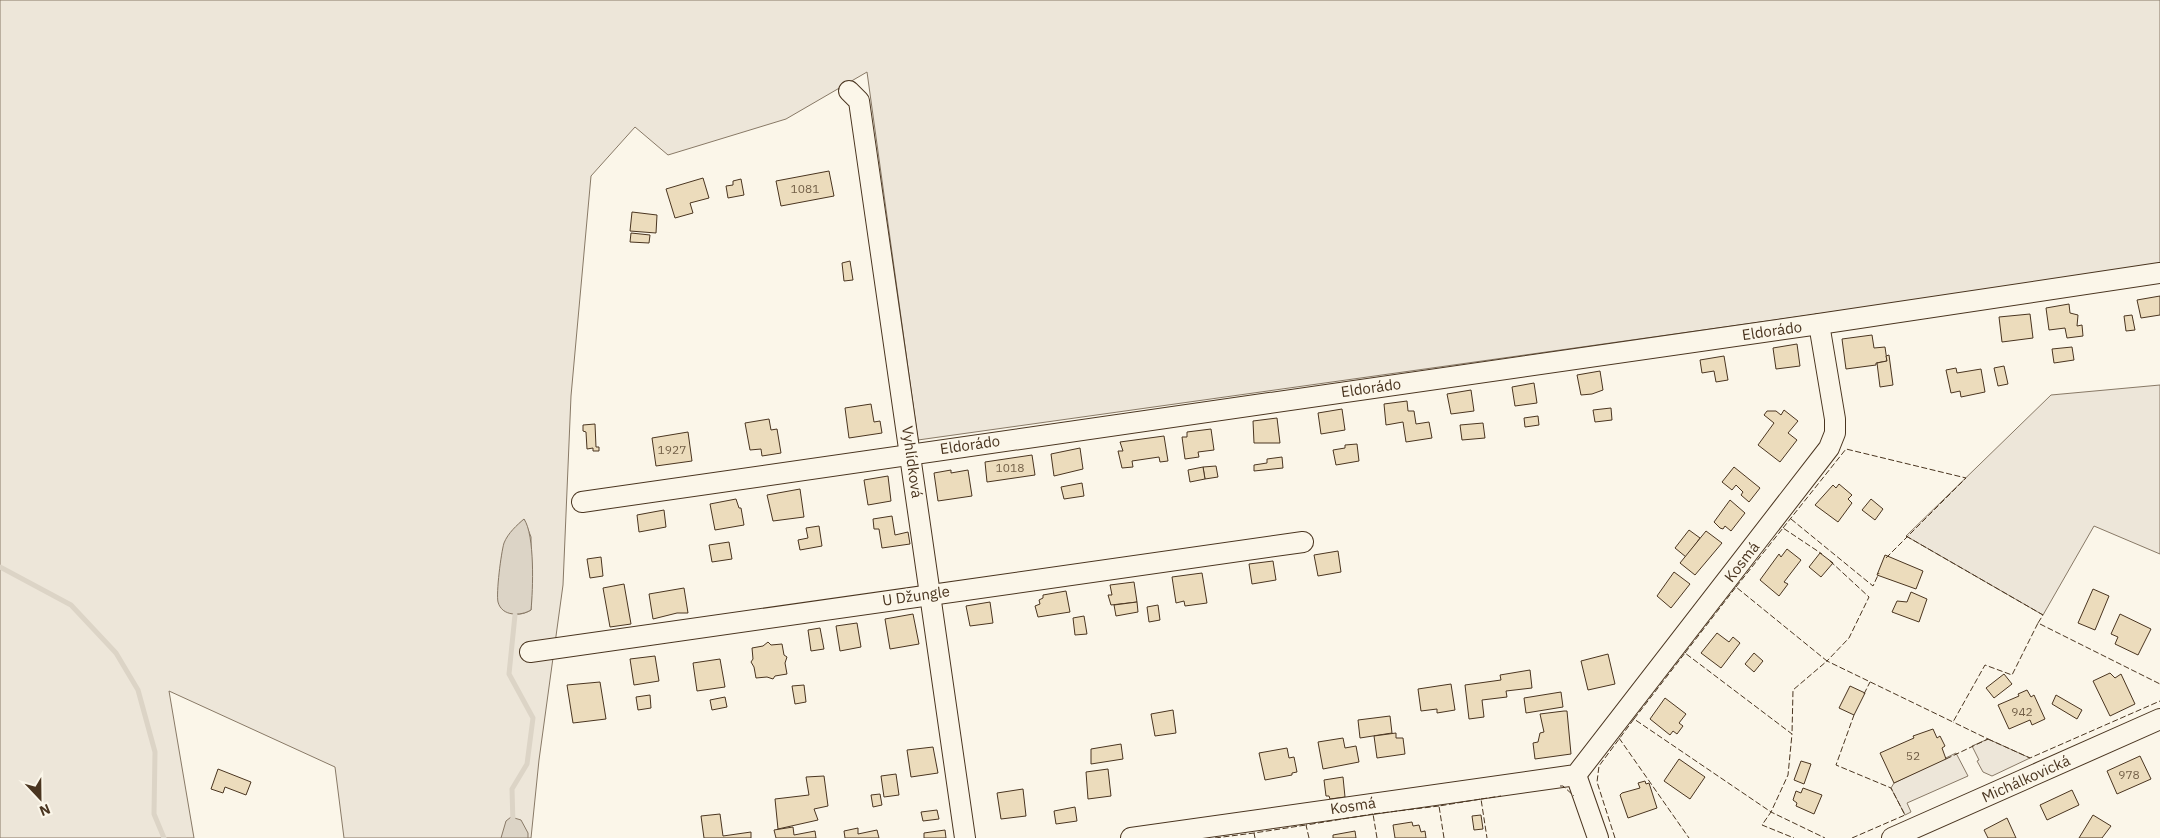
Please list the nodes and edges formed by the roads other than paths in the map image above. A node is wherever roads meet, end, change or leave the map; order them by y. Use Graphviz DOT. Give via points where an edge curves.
graph roads {
  1 [pos="850,91"];
  2 [pos="2160,273"];
  3 [pos="1819,324"];
  4 [pos="911,453"];
  5 [pos="582,502"];
  6 [pos="1303,542"];
  7 [pos="931,594"];
  8 [pos="530,652"];
  9 [pos="2160,719"];
  10 [pos="1576,775"];
  11 [pos="965,838"];
  12 [pos="1131,838"];
  13 [pos="1598,838"];
  14 [pos="1892,838"];
  1 -- 4 [label="street, Vyhlídková" via="859,101"];
  2 -- 3 [label="street, Eldorádo"];
  3 -- 4 [label="street, Eldorádo"];
  3 -- 10 [label="street, Kosmá" via="1835,419 1835,433 1829,448"];
  4 -- 5 [label="street, Eldorádo"];
  4 -- 7 [label="street, Vyhlídková"];
  6 -- 7 [label="street, U Džungle"];
  7 -- 8 [label="street, U Džungle"];
  7 -- 11 [label="street, Vyhlídková"];
  9 -- 14 [label="street, Michálkovická"];
  10 -- 12 [label="street, Kosmá"];
  10 -- 13 [label="street"];
}
